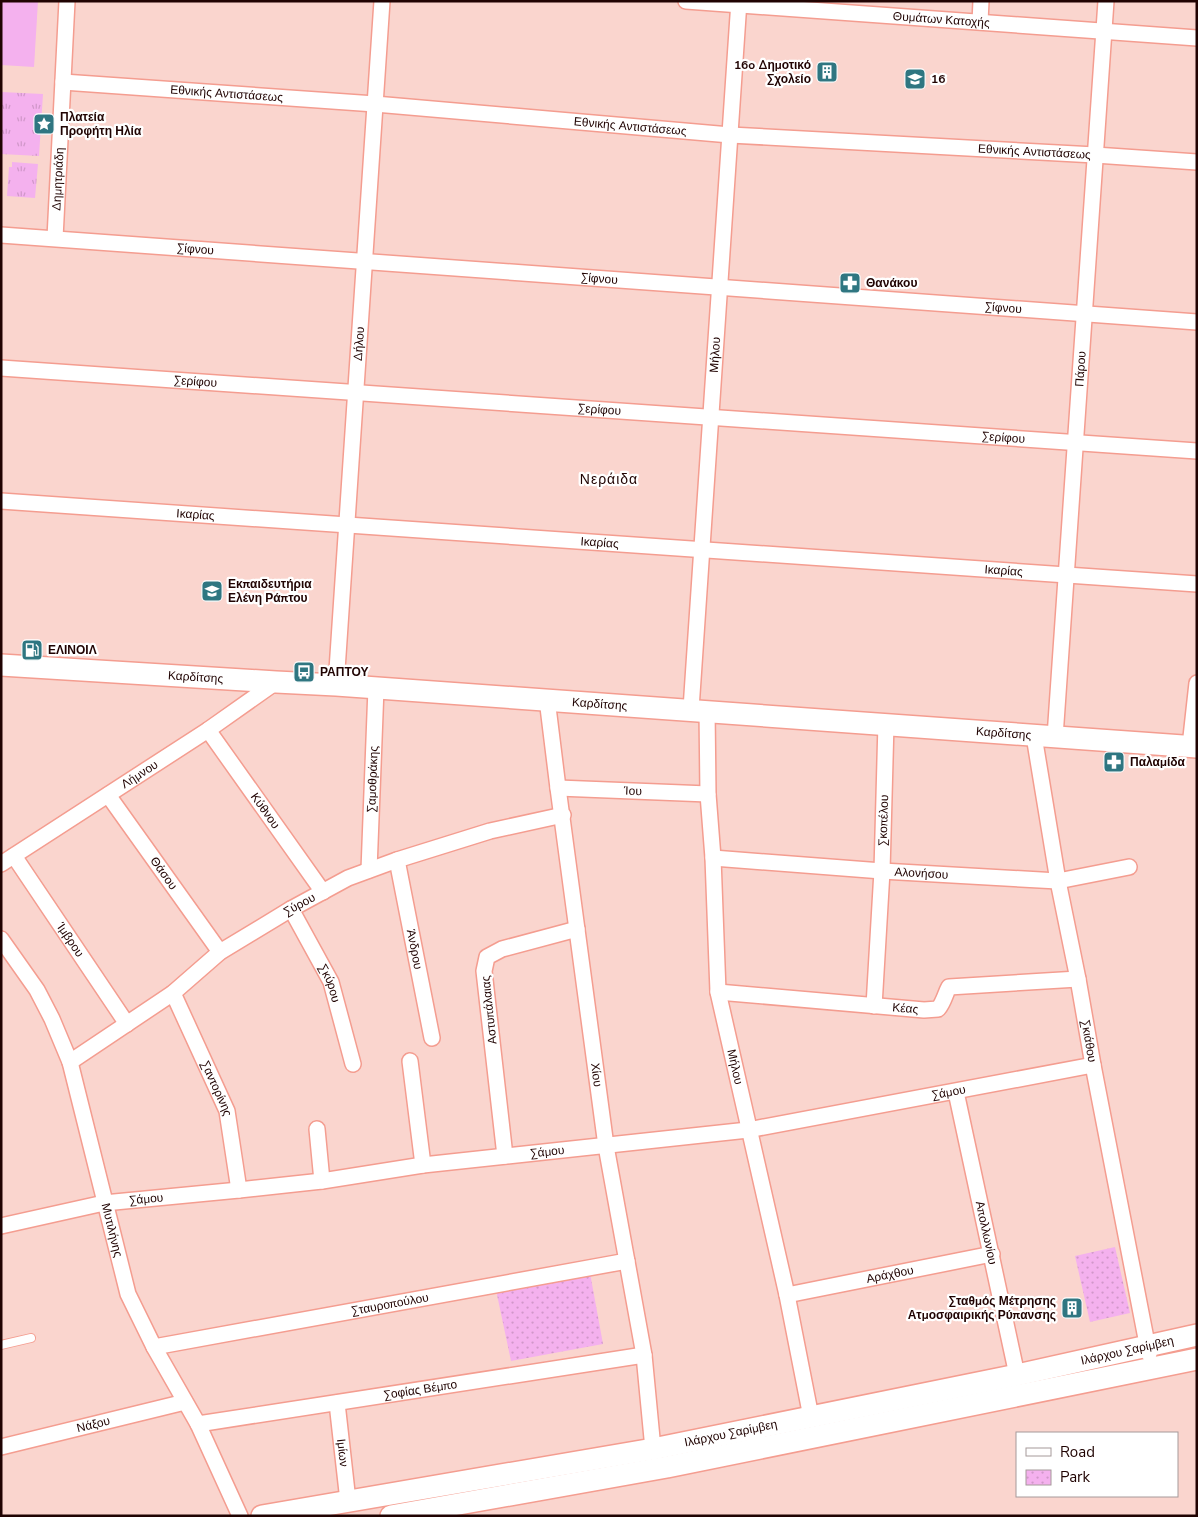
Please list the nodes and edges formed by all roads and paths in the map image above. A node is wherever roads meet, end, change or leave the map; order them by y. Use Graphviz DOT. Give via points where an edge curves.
graph roads {
  1 [pos="67,1"];
  2 [pos="382,1"];
  3 [pos="686,1"];
  4 [pos="981,1"];
  5 [pos="1106,1"];
  6 [pos="738,3"];
  7 [pos="861,7"];
  8 [pos="980,22"];
  9 [pos="1104,31"];
  10 [pos="1197,38"];
  11 [pos="63,82"];
  12 [pos="375,104"];
  13 [pos="730,135"];
  14 [pos="1096,155"];
  15 [pos="1197,162"];
  16 [pos="1,235"];
  17 [pos="55,238"];
  18 [pos="364,261"];
  19 [pos="719,287"];
  20 [pos="1085,314"];
  21 [pos="1197,322"];
  22 [pos="1,368"];
  23 [pos="355,392"];
  24 [pos="711,417"];
  25 [pos="1076,443"];
  26 [pos="1197,451"];
  27 [pos="1,501"];
  28 [pos="346,525"];
  29 [pos="702,549"];
  30 [pos="1067,575"];
  31 [pos="1197,584"];
  32 [pos="1,665"];
  33 [pos="276,682"];
  34 [pos="1197,683"];
  35 [pos="336,685"];
  36 [pos="376,688"];
  37 [pos="548,699"];
  38 [pos="699,710"];
  39 [pos="886,723"];
  40 [pos="208,730"];
  41 [pos="1034,736"];
  42 [pos="1055,737"];
  43 [pos="1193,746"];
  44 [pos="558,788"];
  45 [pos="708,794"];
  46 [pos="108,795"];
  47 [pos="562,815"];
  48 [pos="713,858"];
  49 [pos="8,860"];
  50 [pos="397,860"];
  51 [pos="1129,867"];
  52 [pos="370,870"];
  53 [pos="882,871"];
  54 [pos="1058,882"];
  55 [pos="323,892"];
  56 [pos="291,909"];
  57 [pos="577,929"];
  58 [pos="1,939"];
  59 [pos="220,952"];
  60 [pos="1078,978"];
  61 [pos="718,992"];
  62 [pos="173,993"];
  63 [pos="874,1006"];
  64 [pos="127,1024"];
  65 [pos="432,1038"];
  66 [pos="410,1060"];
  67 [pos="70,1062"];
  68 [pos="354,1064"];
  69 [pos="1093,1065"];
  70 [pos="956,1092"];
  71 [pos="317,1129"];
  72 [pos="748,1130"];
  73 [pos="606,1146"];
  74 [pos="505,1156"];
  75 [pos="423,1165"];
  76 [pos="322,1181"];
  77 [pos="239,1190"];
  78 [pos="104,1203"];
  79 [pos="1,1226"];
  80 [pos="992,1254"];
  81 [pos="627,1261"];
  82 [pos="787,1295"];
  83 [pos="1197,1335"];
  84 [pos="31,1338"];
  85 [pos="1,1346"];
  86 [pos="1148,1346"];
  87 [pos="154,1347"];
  88 [pos="644,1355"];
  89 [pos="1197,1359"];
  90 [pos="1152,1368"];
  91 [pos="1017,1375"];
  92 [pos="185,1402"];
  93 [pos="337,1403"];
  94 [pos="811,1418"];
  95 [pos="198,1424"];
  96 [pos="1,1447"];
  97 [pos="653,1449"];
  98 [pos="348,1501"];
  99 [pos="240,1516"];
  100 [pos="262,1516"];
  101 [pos="392,1516"];
  1 -- 11 [label="street, Δημητριάδη"];
  2 -- 12 [label="street, Δήλου"];
  3 -- 6 [label="street, Θυμάτων Κατοχής"];
  4 -- 8 [label="street"];
  5 -- 9 [label="street, Πάρου"];
  6 -- 7 [label="street, Θυμάτων Κατοχής"];
  6 -- 13 [label="street, Μήλου"];
  7 -- 8 [label="street, Θυμάτων Κατοχής"];
  8 -- 9 [label="street, Θυμάτων Κατοχής"];
  9 -- 10 [label="street, Θυμάτων Κατοχής"];
  9 -- 14 [label="street, Πάρου"];
  11 -- 12 [label="street, Εθνικής Αντιστάσεως"];
  11 -- 17 [label="street, Δημητριάδη"];
  12 -- 13 [label="street, Εθνικής Αντιστάσεως"];
  12 -- 18 [label="street, Δήλου"];
  13 -- 14 [label="street, Εθνικής Αντιστάσεως"];
  13 -- 19 [label="street, Μήλου"];
  14 -- 15 [label="street, Εθνικής Αντιστάσεως"];
  14 -- 20 [label="street, Πάρου"];
  16 -- 17 [label="street, Σίφνου"];
  17 -- 18 [label="street, Σίφνου"];
  18 -- 19 [label="street, Σίφνου"];
  18 -- 23 [label="street, Δήλου"];
  19 -- 20 [label="street, Σίφνου"];
  19 -- 24 [label="street, Μήλου"];
  20 -- 21 [label="street, Σίφνου"];
  20 -- 25 [label="street, Πάρου"];
  22 -- 23 [label="street, Σερίφου"];
  23 -- 24 [label="street, Σερίφου"];
  23 -- 28 [label="street, Δήλου"];
  24 -- 25 [label="street, Σερίφου"];
  24 -- 29 [label="street, Μήλου"];
  25 -- 26 [label="street, Σερίφου"];
  25 -- 30 [label="street, Πάρου"];
  27 -- 28 [label="street, Ικαρίας"];
  28 -- 29 [label="street, Ικαρίας"];
  28 -- 35 [label="street, Δήλου"];
  29 -- 30 [label="street, Ικαρίας"];
  29 -- 38 [label="street, Μήλου"];
  30 -- 31 [label="street, Ικαρίας"];
  30 -- 42 [label="street, Πάρου"];
  32 -- 33 [label="main road, Καρδίτσης"];
  33 -- 35 [label="main road, Καρδίτσης"];
  33 -- 40 [label="street, Λήμνου"];
  34 -- 43 [label="street"];
  35 -- 36 [label="main road, Καρδίτσης"];
  36 -- 37 [label="main road, Καρδίτσης"];
  36 -- 52 [label="street, Σαμοθράκης"];
  37 -- 38 [label="main road, Καρδίτσης"];
  37 -- 44 [label="street, Χίου"];
  38 -- 39 [label="main road, Καρδίτσης"];
  38 -- 45 [label="street, Μήλου"];
  39 -- 41 [label="main road, Καρδίτσης"];
  39 -- 53 [label="street, Σκοπέλου"];
  40 -- 46 [label="street, Λήμνου"];
  40 -- 55 [label="street, Κύθνου"];
  41 -- 42 [label="main road, Καρδίτσης"];
  41 -- 54 [label="street, Σκιάθου"];
  42 -- 43 [label="main road, Καρδίτσης"];
  44 -- 45 [label="street, Ίου"];
  44 -- 47 [label="street, Χίου"];
  45 -- 48 [label="street, Μήλου"];
  46 -- 49 [label="street, Λήμνου"];
  46 -- 59 [label="street, Θάσου"];
  47 -- 50 [label="street, Σύρου" via="490,832"];
  47 -- 57 [label="street, Χίου"];
  48 -- 53 [label="street, Αλονήσου"];
  48 -- 61 [label="street, Μήλου"];
  49 -- 64 [label="street, Ίμβρου"];
  50 -- 52 [label="street, Σύρου"];
  50 -- 65 [label="street, Άνδρου"];
  51 -- 54 [label="street, Αλονήσου"];
  52 -- 55 [label="street, Σύρου"];
  53 -- 54 [label="street, Αλονήσου"];
  53 -- 63 [label="street, Σκοπέλου"];
  54 -- 60 [label="street, Σκιάθου"];
  55 -- 56 [label="street, Σύρου"];
  56 -- 59 [label="street, Σύρου"];
  56 -- 68 [label="street, Σκύρου" via="330,982"];
  57 -- 73 [label="street, Χίου"];
  57 -- 74 [label="street, Αστυπάλαιας" via="502,949 487,957 484,971"];
  58 -- 67 [label="street, Μυτιλήνης" via="37,990"];
  59 -- 62 [label="street, Σύρου"];
  60 -- 63 [label="street, Κέας" via="949,987 938,1008 924,1010"];
  60 -- 69 [label="street, Σκιάθου"];
  61 -- 63 [label="street, Κέας"];
  61 -- 72 [label="street, Μήλου"];
  62 -- 64 [label="street, Σύρου"];
  62 -- 77 [label="street, Σαντορίνης" via="227,1111"];
  64 -- 67 [label="street, Σύρου"];
  66 -- 75 [label="street"];
  67 -- 78 [label="street, Μυτιλήνης"];
  69 -- 70 [label="street, Σάμου"];
  69 -- 86 [label="street, Σκιάθου"];
  70 -- 72 [label="street, Σάμου"];
  70 -- 80 [label="street, Απολλωνίου"];
  71 -- 76 [label="street"];
  72 -- 73 [label="street, Σάμου"];
  72 -- 82 [label="street, Μήλου"];
  73 -- 74 [label="street, Σάμου"];
  73 -- 81 [label="street, Χίου"];
  74 -- 75 [label="street, Σάμου"];
  75 -- 76 [label="street, Σάμου"];
  76 -- 77 [label="street, Σάμου"];
  77 -- 78 [label="street, Σάμου"];
  78 -- 79 [label="street, Σάμου"];
  78 -- 87 [label="street, Μυτιλήνης" via="128,1294"];
  80 -- 82 [label="street, Αράχθου"];
  80 -- 91 [label="street, Απολλωνίου"];
  81 -- 87 [label="street, Σταυροπούλου"];
  81 -- 88 [label="street, Χίου"];
  82 -- 94 [label="street, Μήλου"];
  83 -- 86 [label="main road, Ιλάρχου Σαρίμβεη"];
  84 -- 85 [label="lane"];
  86 -- 90 [label="street, Σκιάθου"];
  86 -- 91 [label="main road, Ιλάρχου Σαρίμβεη"];
  87 -- 92 [label="street, Μυτιλήνης"];
  88 -- 93 [label="street, Σοφίας Βέμπο"];
  88 -- 97 [label="street, Χίου"];
  89 -- 90 [label="main road, Ιλάρχου Σαρίμβεη"];
  90 -- 101 [label="main road, Ιλάρχου Σαρίμβεη" via="676,1465"];
  91 -- 94 [label="main road, Ιλάρχου Σαρίμβεη"];
  92 -- 95 [label="street, Μυτιλήνης"];
  92 -- 96 [label="street, Νάξου"];
  93 -- 95 [label="street, Σοφίας Βέμπο"];
  93 -- 98 [label="street, Ιμίων"];
  94 -- 97 [label="main road, Ιλάρχου Σαρίμβεη"];
  95 -- 99 [label="street, Μυτιλήνης"];
  97 -- 98 [label="main road, Ιλάρχου Σαρίμβεη"];
  98 -- 100 [label="main road, Ιλάρχου Σαρίμβεη"];
}
